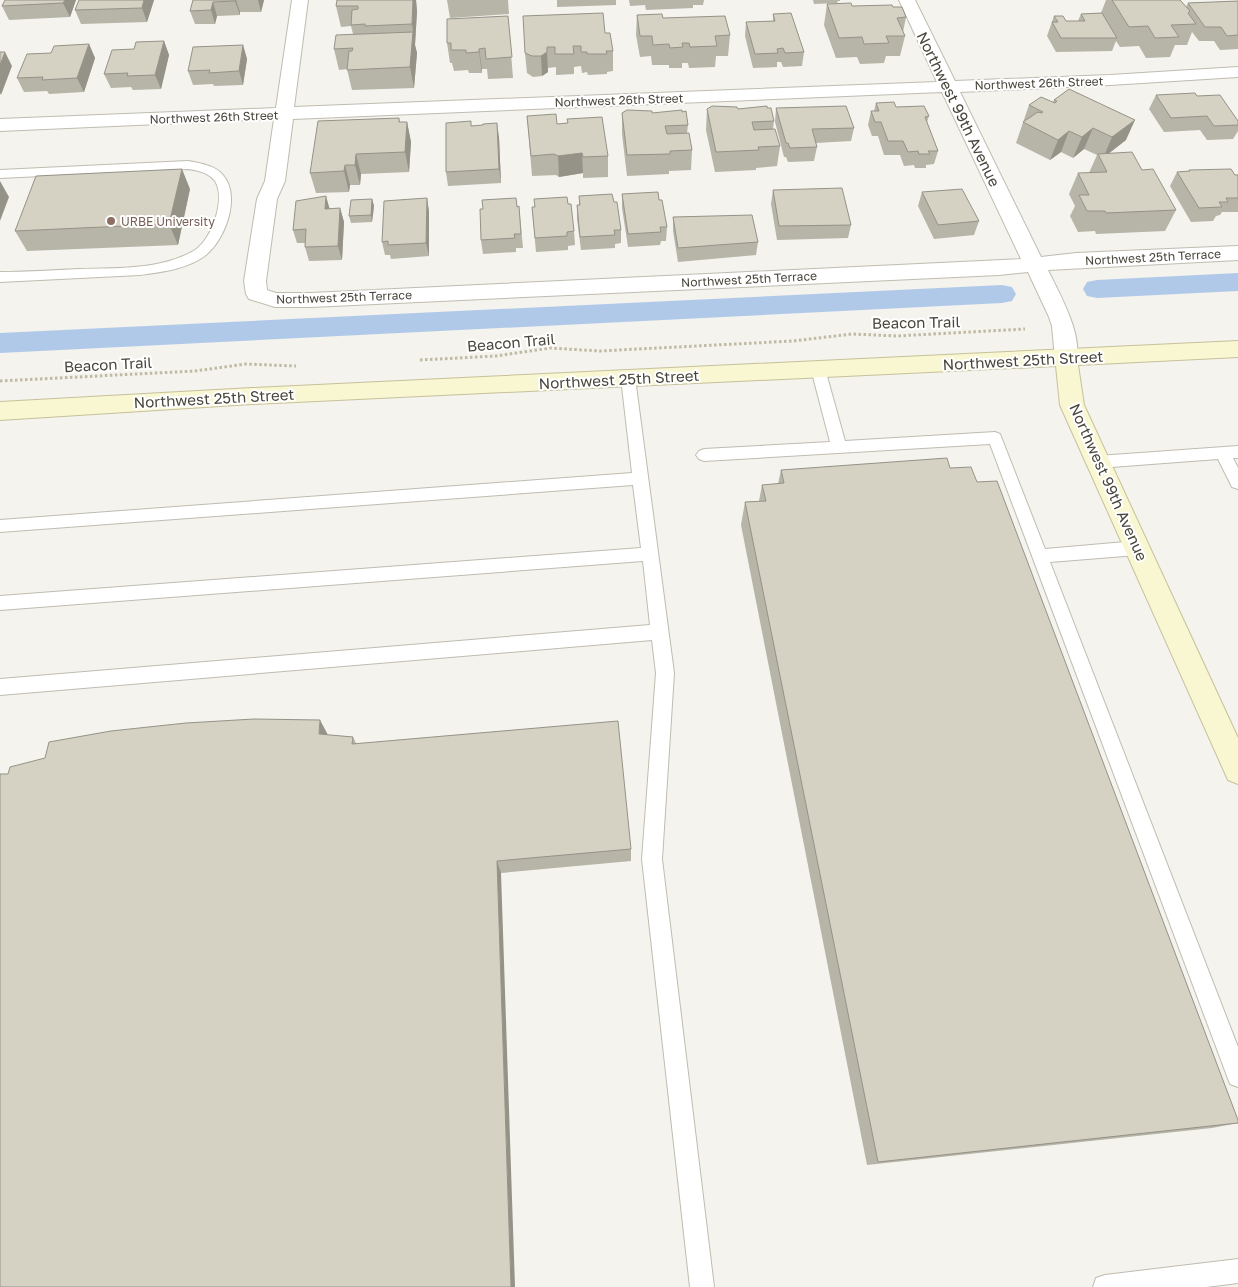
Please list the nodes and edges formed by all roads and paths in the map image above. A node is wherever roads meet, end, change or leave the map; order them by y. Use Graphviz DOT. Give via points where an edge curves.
graph roads {
  1 [pos="300,0"];
  2 [pos="907,0"];
  3 [pos="1238,72"];
  4 [pos="949,86"];
  5 [pos="284,114"];
  6 [pos="0,125"];
  7 [pos="0,174"];
  8 [pos="1238,253"];
  9 [pos="1033,264"];
  10 [pos="0,277"];
  11 [pos="1025,329"];
  12 [pos="1238,349"];
  13 [pos="1066,358"];
  14 [pos="418,360"];
  15 [pos="300,366"];
  16 [pos="818,369"];
  17 [pos="628,378"];
  18 [pos="0,381"];
  19 [pos="0,411"];
  20 [pos="839,447"];
  21 [pos="1238,452"];
  22 [pos="1222,453"];
  23 [pos="704,455"];
  24 [pos="1098,462"];
  25 [pos="640,478"];
  26 [pos="1238,483"];
  27 [pos="0,526"];
  28 [pos="1137,548"];
  29 [pos="650,554"];
  30 [pos="1040,556"];
  31 [pos="0,603"];
  32 [pos="660,632"];
  33 [pos="0,687"];
  34 [pos="1238,770"];
  35 [pos="1231,1040"];
  36 [pos="1238,1076"];
  37 [pos="1238,1270"];
  38 [pos="702,1287"];
  39 [pos="1105,1287"];
  1 -- 5 [label="street"];
  2 -- 4 [label="street, Northwest 99th Avenue"];
  3 -- 4 [label="street, Northwest 26th Street"];
  4 -- 5 [label="street, Northwest 26th Street"];
  4 -- 9 [label="street, Northwest 99th Avenue"];
  5 -- 6 [label="street, Northwest 26th Street"];
  5 -- 9 [label="street, Northwest 25th Terrace" via="275,181 267,199 255,291 259,296 275,300"];
  7 -- 10 [label="lane" via="200,166 222,181 224,197 215,239 200,254 176,265 145,271"];
  8 -- 9 [label="street, Northwest 25th Terrace"];
  9 -- 13 [label="street, Northwest 99th Avenue" via="1060,317"];
  11 -- 14 [label="path, Beacon Trail" via="897,336 852,334 793,341 600,351 550,348 496,356"];
  12 -- 13 [label="main road, Northwest 25th Street"];
  13 -- 16 [label="main road, Northwest 25th Street"];
  13 -- 24 [label="main road, Northwest 99th Avenue" via="1072,404"];
  15 -- 18 [label="path, Beacon Trail" via="246,364 195,371"];
  16 -- 17 [label="main road, Northwest 25th Street"];
  16 -- 20 [label="lane"];
  17 -- 19 [label="main road, Northwest 25th Street"];
  17 -- 25 [label="lane"];
  20 -- 23 [label="lane"];
  20 -- 30 [label="lane" via="995,438"];
  21 -- 22 [label="lane"];
  22 -- 24 [label="lane"];
  22 -- 26 [label="lane"];
  24 -- 28 [label="main road, Northwest 99th Avenue"];
  25 -- 27 [label="lane"];
  25 -- 29 [label="lane"];
  28 -- 30 [label="lane"];
  28 -- 34 [label="main road, Northwest 99th Avenue"];
  29 -- 31 [label="lane"];
  29 -- 32 [label="lane"];
  30 -- 35 [label="lane"];
  32 -- 33 [label="lane"];
  32 -- 38 [label="lane" via="665,673 652,860"];
  35 -- 36 [label="lane"];
  37 -- 39 [label="lane"];
}
